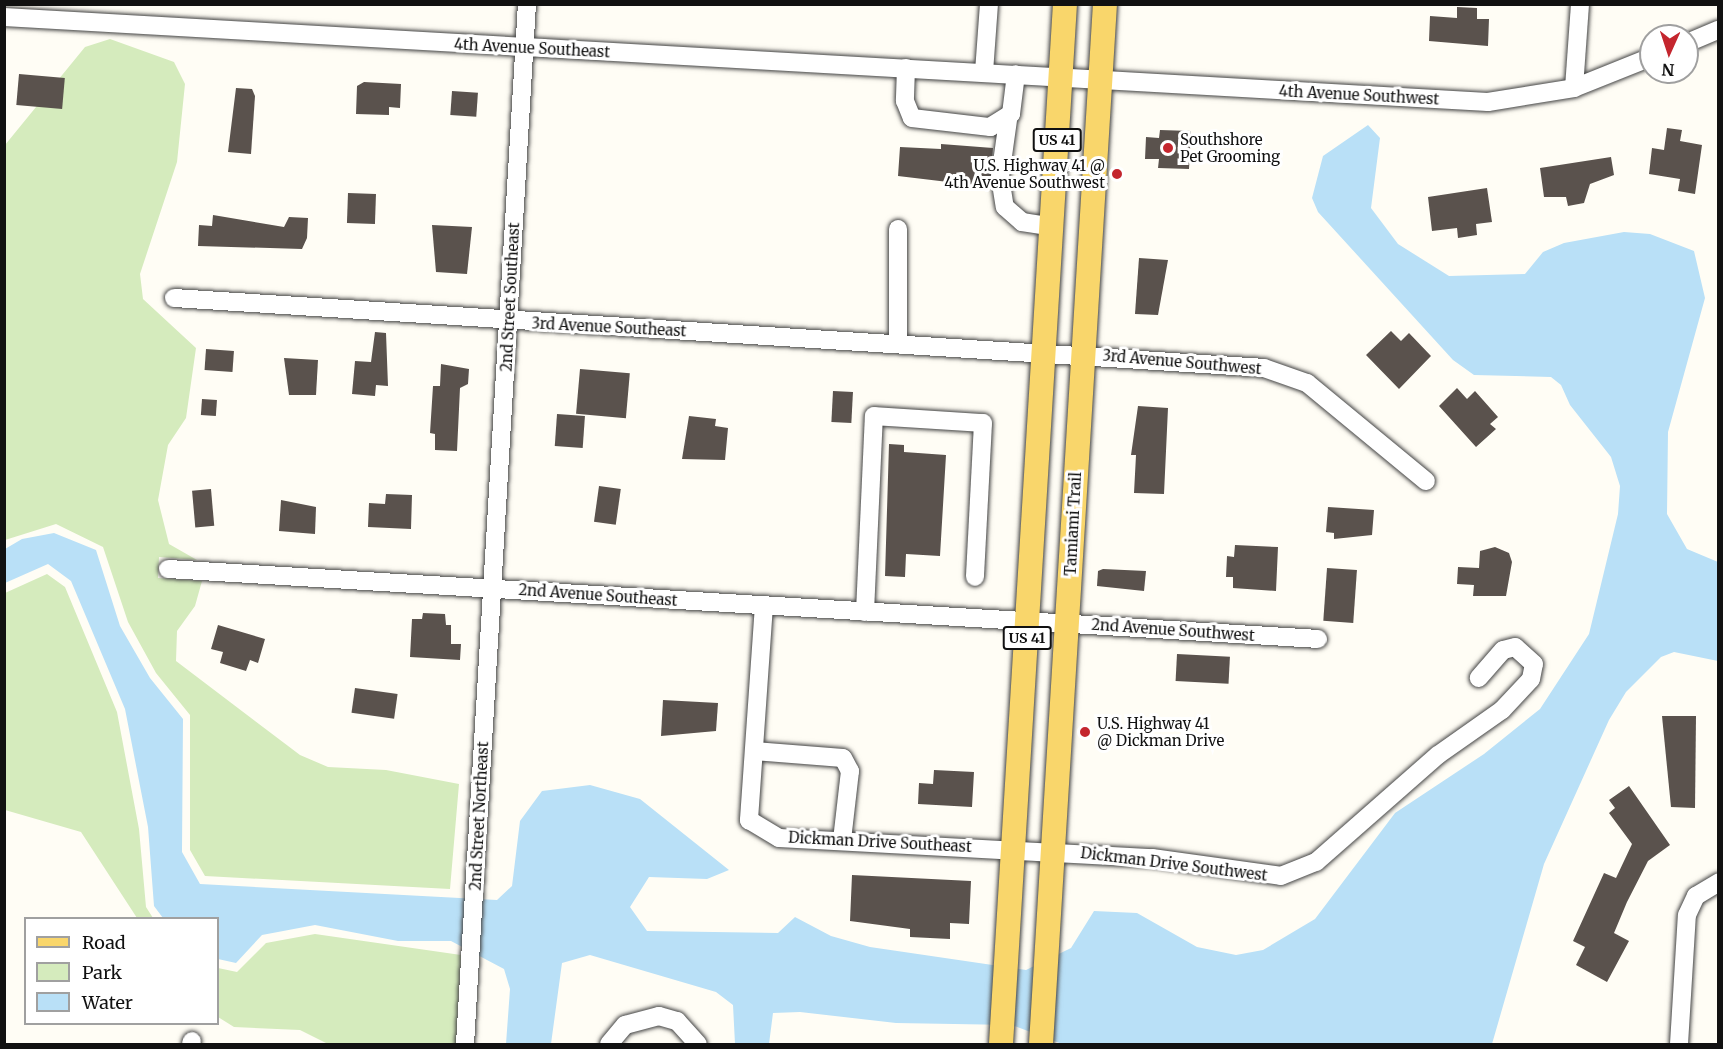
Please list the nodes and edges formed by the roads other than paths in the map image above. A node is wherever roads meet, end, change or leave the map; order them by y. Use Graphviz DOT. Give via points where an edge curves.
graph roads {
  1 [pos="527,4"];
  2 [pos="989,4"];
  3 [pos="1065,4"];
  4 [pos="1106,4"];
  5 [pos="1580,4"];
  6 [pos="4,17"];
  7 [pos="1719,30"];
  8 [pos="1699,38"];
  9 [pos="524,48"];
  10 [pos="1639,62"];
  11 [pos="906,68"];
  12 [pos="984,72"];
  13 [pos="1016,74"];
  14 [pos="1060,77"];
  15 [pos="1102,79"];
  16 [pos="1574,88"];
  17 [pos="1008,120"];
  18 [pos="1052,227"];
  19 [pos="898,229"];
  20 [pos="174,298"];
  21 [pos="509,321"];
  22 [pos="898,343"];
  23 [pos="1044,351"];
  24 [pos="1084,353"];
  25 [pos="1426,481"];
  26 [pos="168,569"];
  27 [pos="975,577"];
  28 [pos="493,588"];
  29 [pos="764,605"];
  30 [pos="865,612"];
  31 [pos="1028,622"];
  32 [pos="1067,624"];
  33 [pos="1318,639"];
  34 [pos="1479,678"];
  35 [pos="754,751"];
  36 [pos="842,840"];
  37 [pos="1015,848"];
  38 [pos="1055,851"];
  39 [pos="1719,883"];
  40 [pos="1001,1041"];
  41 [pos="465,1044"];
  42 [pos="609,1044"];
  43 [pos="698,1044"];
  44 [pos="1041,1044"];
  45 [pos="1679,1044"];
  1 -- 9 [label="street, 2nd Street Southeast"];
  2 -- 12 [label="street"];
  3 -- 14 [label="main road, US 41"];
  4 -- 15 [label="main road, Tamiami Trail / US 41"];
  5 -- 16 [label="street"];
  6 -- 9 [label="street, 4th Avenue Southeast"];
  7 -- 8 [label="street"];
  9 -- 11 [label="street, 4th Avenue Southeast"];
  9 -- 21 [label="street, 2nd Street Southeast"];
  10 -- 16 [label="street, 4th Avenue Southwest"];
  11 -- 12 [label="street, 4th Avenue Southeast"];
  11 -- 17 [label="street" via="905,101 912,118 990,127"];
  12 -- 13 [label="street, 4th Avenue Southeast"];
  13 -- 14 [label="street, 4th Avenue Southeast"];
  13 -- 17 [label="street"];
  14 -- 15 [label="street, 4th Avenue Southwest"];
  14 -- 18 [label="main road, US 41"];
  15 -- 16 [label="street, 4th Avenue Southwest" via="1488,102"];
  15 -- 24 [label="main road, Tamiami Trail / US 41"];
  17 -- 18 [label="street" via="1000,160 1005,207 1022,222"];
  18 -- 23 [label="main road, US 41"];
  19 -- 22 [label="street"];
  20 -- 21 [label="street, 3rd Avenue Southeast"];
  21 -- 22 [label="street, 3rd Avenue Southeast"];
  21 -- 28 [label="street, 2nd Street Southeast"];
  22 -- 23 [label="street, 3rd Avenue Southeast"];
  23 -- 24 [label="street, 3rd Avenue Southwest"];
  23 -- 31 [label="main road, US 41"];
  24 -- 25 [label="street, 3rd Avenue Southwest" via="1264,368 1307,383"];
  24 -- 32 [label="main road, Tamiami Trail / US 41"];
  26 -- 28 [label="street, 2nd Avenue Southeast"];
  27 -- 30 [label="street" via="982,423 874,416"];
  28 -- 29 [label="street, 2nd Avenue Southeast"];
  28 -- 41 [label="street, 2nd Street Northeast"];
  29 -- 30 [label="street, 2nd Avenue Southeast"];
  29 -- 35 [label="street, Dickman Drive Southeast"];
  30 -- 31 [label="street, 2nd Avenue Southeast"];
  31 -- 32 [label="street, 2nd Avenue Southwest"];
  31 -- 37 [label="main road, US 41"];
  32 -- 33 [label="street, 2nd Avenue Southwest"];
  32 -- 38 [label="main road, Tamiami Trail / US 41"];
  34 -- 38 [label="street, Dickman Drive Southwest" via="1503,650 1515,647 1534,664 1531,679 1502,710 1438,755 1316,862 1281,876"];
  35 -- 36 [label="street, Dickman Drive Southeast" via="749,820 778,837"];
  35 -- 36 [label="street" via="843,758 850,771"];
  36 -- 37 [label="street, Dickman Drive Southeast"];
  37 -- 38 [label="street, Dickman Drive Southwest"];
  37 -- 40 [label="main road, US 41"];
  38 -- 44 [label="main road, Tamiami Trail / US 41"];
  39 -- 45 [label="street" via="1696,896 1687,915"];
  42 -- 43 [label="street" via="625,1025 659,1016 677,1021"];
}
